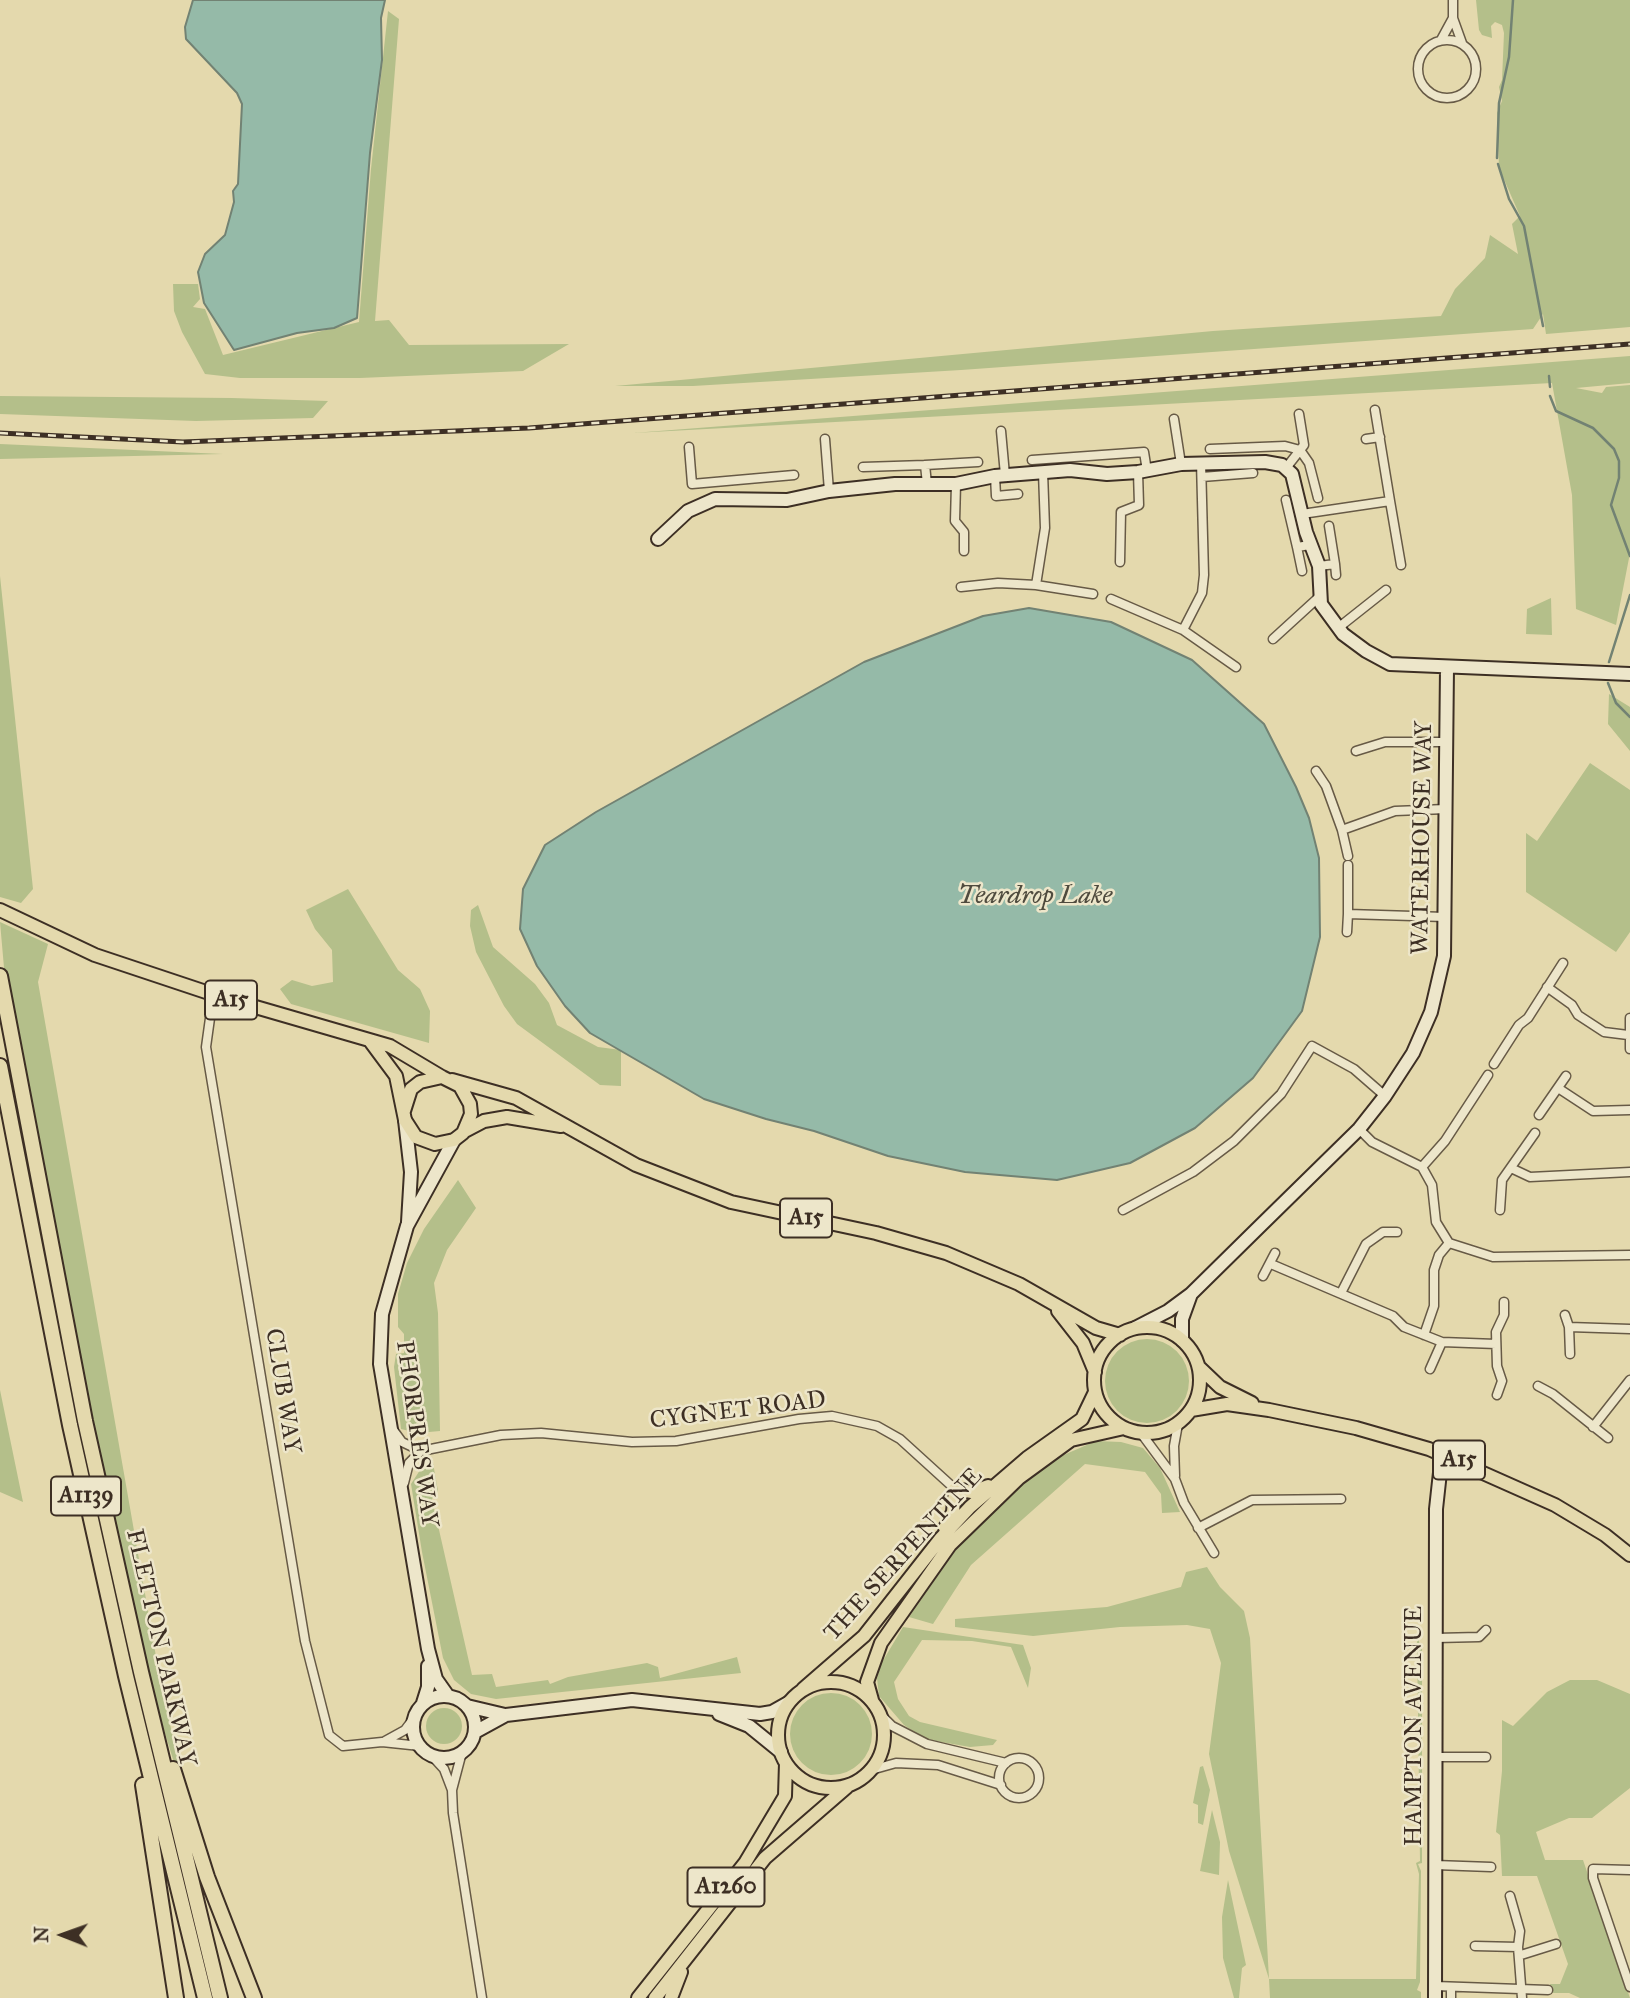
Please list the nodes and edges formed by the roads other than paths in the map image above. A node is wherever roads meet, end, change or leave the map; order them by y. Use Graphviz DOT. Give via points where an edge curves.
graph roads {
  1 [pos="1453,0"];
  2 [pos="1453,18"];
  3 [pos="1441,40"];
  4 [pos="1462,43"];
  5 [pos="1375,410"];
  6 [pos="1299,414"];
  7 [pos="1174,419"];
  8 [pos="1001,431"];
  9 [pos="1380,437"];
  10 [pos="825,439"];
  11 [pos="1366,439"];
  12 [pos="689,447"];
  13 [pos="1210,449"];
  14 [pos="1300,450"];
  15 [pos="1094,455"];
  16 [pos="1032,460"];
  17 [pos="978,462"];
  18 [pos="1200,463"];
  19 [pos="1181,464"];
  20 [pos="925,465"];
  21 [pos="863,467"];
  22 [pos="1286,468"];
  23 [pos="1044,472"];
  24 [pos="1093,472"];
  25 [pos="1142,472"];
  26 [pos="1253,473"];
  27 [pos="794,475"];
  28 [pos="1000,475"];
  29 [pos="1202,477"];
  30 [pos="732,480"];
  31 [pos="956,484"];
  32 [pos="928,485"];
  33 [pos="829,491"];
  34 [pos="1018,494"];
  35 [pos="731,497"];
  36 [pos="1318,498"];
  37 [pos="1286,500"];
  38 [pos="1391,501"];
  39 [pos="1302,514"];
  40 [pos="1329,526"];
  41 [pos="658,539"];
  42 [pos="1304,546"];
  43 [pos="964,551"];
  44 [pos="1120,562"];
  45 [pos="1335,564"];
  46 [pos="1401,565"];
  47 [pos="1319,566"];
  48 [pos="1302,571"];
  49 [pos="1336,575"];
  50 [pos="1036,585"];
  51 [pos="961,587"];
  52 [pos="1386,590"];
  53 [pos="1093,594"];
  54 [pos="1319,597"];
  55 [pos="1111,599"];
  56 [pos="1338,628"];
  57 [pos="1183,630"];
  58 [pos="1273,639"];
  59 [pos="1236,667"];
  60 [pos="1447,668"];
  61 [pos="1630,674"];
  62 [pos="1447,742"];
  63 [pos="1356,751"];
  64 [pos="1316,771"];
  65 [pos="1446,809"];
  66 [pos="1342,830"];
  67 [pos="0,910"];
  68 [pos="1348,914"];
  69 [pos="1445,917"];
  70 [pos="1347,932"];
  71 [pos="1563,963"];
  72 [pos="0,976"];
  73 [pos="1547,987"];
  74 [pos="221,998"];
  75 [pos="1630,1018"];
  76 [pos="1628,1035"];
  77 [pos="369,1039"];
  78 [pos="1630,1049"];
  79 [pos="1494,1064"];
  80 [pos="0,1066"];
  81 [pos="1488,1075"];
  82 [pos="1566,1076"];
  83 [pos="447,1079"];
  84 [pos="1558,1088"];
  85 [pos="1385,1096"];
  86 [pos="1630,1111"];
  87 [pos="404,1115"];
  88 [pos="1539,1115"];
  89 [pos="565,1127"];
  90 [pos="1359,1129"];
  91 [pos="1535,1133"];
  92 [pos="458,1136"];
  93 [pos="1422,1167"];
  94 [pos="1513,1168"];
  95 [pos="1630,1172"];
  96 [pos="1128,1210"];
  97 [pos="1500,1210"];
  98 [pos="407,1226"];
  99 [pos="1397,1232"];
  100 [pos="1449,1243"];
  101 [pos="1275,1253"];
  102 [pos="1630,1255"];
  103 [pos="1271,1264"];
  104 [pos="1263,1276"];
  105 [pos="1341,1293"];
  106 [pos="1191,1294"];
  107 [pos="1504,1301"];
  108 [pos="1050,1302"];
  109 [pos="1565,1315"];
  110 [pos="1569,1327"];
  111 [pos="1135,1328"];
  112 [pos="1630,1329"];
  113 [pos="1120,1335"];
  114 [pos="1424,1335"];
  115 [pos="1182,1340"];
  116 [pos="1442,1342"];
  117 [pos="1496,1344"];
  118 [pos="1570,1354"];
  119 [pos="1199,1367"];
  120 [pos="1430,1369"];
  121 [pos="1095,1372"];
  122 [pos="1630,1380"];
  123 [pos="1538,1386"];
  124 [pos="1096,1392"];
  125 [pos="1496,1395"];
  126 [pos="1191,1410"];
  127 [pos="1269,1410"];
  128 [pos="390,1423"];
  129 [pos="1178,1424"];
  130 [pos="1593,1427"];
  131 [pos="1124,1428"];
  132 [pos="1141,1433"];
  133 [pos="1608,1438"];
  134 [pos="421,1451"];
  135 [pos="1442,1454"];
  136 [pos="1175,1479"];
  137 [pos="997,1482"];
  138 [pos="955,1489"];
  139 [pos="403,1491"];
  140 [pos="1341,1499"];
  141 [pos="406,1524"];
  142 [pos="1198,1528"];
  143 [pos="941,1538"];
  144 [pos="1214,1553"];
  145 [pos="1630,1555"];
  146 [pos="1486,1630"];
  147 [pos="1436,1638"];
  148 [pos="428,1649"];
  149 [pos="141,1672"];
  150 [pos="126,1676"];
  151 [pos="803,1689"];
  152 [pos="448,1696"];
  153 [pos="872,1700"];
  154 [pos="424,1703"];
  155 [pos="788,1703"];
  156 [pos="688,1705"];
  157 [pos="467,1706"];
  158 [pos="506,1715"];
  159 [pos="881,1715"];
  160 [pos="414,1718"];
  161 [pos="475,1732"];
  162 [pos="382,1742"];
  163 [pos="420,1746"];
  164 [pos="462,1752"];
  165 [pos="432,1755"];
  166 [pos="783,1757"];
  167 [pos="1434,1757"];
  168 [pos="1486,1757"];
  169 [pos="1006,1763"];
  170 [pos="871,1770"];
  171 [pos="851,1784"];
  172 [pos="1001,1786"];
  173 [pos="452,1790"];
  174 [pos="1436,1865"];
  175 [pos="1491,1867"];
  176 [pos="1630,1870"];
  177 [pos="1510,1896"];
  178 [pos="1556,1944"];
  179 [pos="1475,1946"];
  180 [pos="1519,1951"];
  181 [pos="689,1956"];
  182 [pos="1451,1987"];
  183 [pos="1630,1987"];
  184 [pos="1548,1990"];
  185 [pos="1435,1992"];
  186 [pos="1522,1994"];
  187 [pos="176,1998"];
  188 [pos="205,1998"];
  189 [pos="220,1998"];
  190 [pos="254,1998"];
  191 [pos="482,1998"];
  192 [pos="638,1998"];
  193 [pos="655,1998"];
  194 [pos="671,1998"];
  195 [pos="1451,1998"];
  1 -- 2 [label="street"];
  2 -- 3 [label="street"];
  2 -- 4 [label="street"];
  3 -- 4 [label="street"];
  3 -- 4 [label="street" via="1427,46 1419,59 1418,74 1424,87 1443,97 1464,93 1474,82 1477,67 1473,53"];
  5 -- 9 [label="street"];
  6 -- 14 [label="street" via="1304,445"];
  7 -- 19 [label="street"];
  8 -- 28 [label="street"];
  9 -- 11 [label="street"];
  9 -- 38 [label="street"];
  10 -- 33 [label="street"];
  12 -- 30 [label="street" via="692,484"];
  13 -- 14 [label="street" via="1285,446"];
  14 -- 22 [label="street"];
  14 -- 36 [label="street" via="1309,463"];
  15 -- 16 [label="street"];
  15 -- 24 [label="street"];
  15 -- 25 [label="street" via="1144,452"];
  17 -- 20 [label="street"];
  18 -- 19 [label="street"];
  18 -- 22 [label="street" via="1265,462"];
  18 -- 29 [label="street"];
  19 -- 25 [label="street"];
  20 -- 21 [label="street"];
  20 -- 32 [label="street"];
  22 -- 39 [label="street" via="1295,482"];
  23 -- 24 [label="street"];
  23 -- 28 [label="street"];
  23 -- 50 [label="street" via="1045,528"];
  24 -- 25 [label="street"];
  25 -- 44 [label="street" via="1139,505 1121,512"];
  26 -- 29 [label="street"];
  27 -- 30 [label="street"];
  28 -- 31 [label="street"];
  28 -- 34 [label="street" via="996,496"];
  29 -- 57 [label="street" via="1202,593"];
  30 -- 35 [label="street"];
  31 -- 32 [label="street"];
  31 -- 43 [label="street" via="955,521 964,532"];
  32 -- 33 [label="street"];
  33 -- 35 [label="street" via="787,500"];
  35 -- 41 [label="street" via="688,511"];
  37 -- 42 [label="street"];
  38 -- 39 [label="street"];
  38 -- 46 [label="street"];
  39 -- 42 [label="street"];
  40 -- 45 [label="street"];
  42 -- 47 [label="street"];
  42 -- 48 [label="street"];
  45 -- 47 [label="street"];
  45 -- 49 [label="street"];
  47 -- 54 [label="street"];
  50 -- 51 [label="street"];
  50 -- 53 [label="street"];
  52 -- 56 [label="street"];
  54 -- 56 [label="street"];
  54 -- 58 [label="street"];
  55 -- 57 [label="street"];
  56 -- 60 [label="street" via="1366,652 1390,664"];
  57 -- 59 [label="street"];
  60 -- 61 [label="street"];
  60 -- 62 [label="street, WATERHOUSE WAY"];
  62 -- 63 [label="street" via="1385,742"];
  62 -- 65 [label="street, WATERHOUSE WAY"];
  64 -- 66 [label="street"];
  65 -- 66 [label="street" via="1395,811"];
  65 -- 69 [label="street, WATERHOUSE WAY"];
  66 -- 68 [label="street" via="1348,861"];
  67 -- 74 [label="main road, A15" via="95,955"];
  68 -- 69 [label="street"];
  68 -- 70 [label="street"];
  69 -- 85 [label="street, WATERHOUSE WAY" via="1444,956 1431,1012 1413,1053"];
  71 -- 73 [label="street"];
  72 -- 149 [label="highway, FLETTON PARKWAY / A1139" via="85,1421"];
  73 -- 76 [label="street" via="1604,1032"];
  73 -- 79 [label="street"];
  74 -- 77 [label="main road, A15"];
  74 -- 162 [label="street, CLUB WAY" via="211,1012 206,1047 305,1641 329,1735 343,1746"];
  75 -- 76 [label="street"];
  76 -- 78 [label="street"];
  77 -- 83 [label="main road, A15"];
  77 -- 87 [label="main road" via="396,1076"];
  80 -- 150 [label="highway, FLETTON PARKWAY / A1139" via="70,1424"];
  81 -- 93 [label="street" via="1463,1120"];
  82 -- 84 [label="street"];
  83 -- 87 [label="main road" via="420,1082 406,1100"];
  83 -- 89 [label="main road, A15" via="516,1098"];
  83 -- 92 [label="main road, A15" via="460,1086 470,1104 471,1114"];
  84 -- 86 [label="street" via="1593,1111"];
  84 -- 88 [label="street"];
  85 -- 90 [label="street, WATERHOUSE WAY"];
  85 -- 96 [label="street" via="1338,1058 1312,1046 1281,1094 1234,1141 1193,1172"];
  87 -- 92 [label="main road, A15" via="409,1129 425,1142 435,1144"];
  87 -- 98 [label="street, PHORPRES WAY" via="411,1172"];
  89 -- 92 [label="main road, A15" via="507,1117 484,1121"];
  89 -- 108 [label="main road, A15" via="636,1165 731,1202 946,1253"];
  90 -- 93 [label="street" via="1372,1142"];
  90 -- 106 [label="street, WATERHOUSE WAY"];
  91 -- 94 [label="street"];
  92 -- 98 [label="street, PHORPRES WAY"];
  93 -- 100 [label="street" via="1432,1185 1436,1222"];
  94 -- 95 [label="street" via="1530,1177"];
  94 -- 97 [label="street" via="1502,1180"];
  98 -- 128 [label="street, PHORPRES WAY" via="383,1314 380,1364"];
  99 -- 105 [label="street" via="1383,1232 1353,1258"];
  100 -- 102 [label="street" via="1493,1257"];
  100 -- 114 [label="street" via="1434,1270 1434,1306"];
  101 -- 103 [label="street"];
  103 -- 104 [label="street"];
  103 -- 105 [label="street"];
  105 -- 114 [label="street"];
  106 -- 111 [label="street, WATERHOUSE WAY"];
  106 -- 115 [label="street" via="1182,1319"];
  107 -- 117 [label="street"];
  108 -- 113 [label="main road, A15" via="1096,1328"];
  108 -- 121 [label="main road, A15" via="1074,1329"];
  109 -- 110 [label="street"];
  110 -- 112 [label="street"];
  110 -- 118 [label="street"];
  111 -- 113 [label="main road"];
  111 -- 115 [label="main road" via="1168,1331"];
  113 -- 121 [label="main road" via="1100,1357"];
  114 -- 116 [label="street"];
  115 -- 119 [label="main road"];
  116 -- 117 [label="street"];
  116 -- 120 [label="street"];
  117 -- 125 [label="street" via="1502,1381"];
  119 -- 126 [label="main road" via="1201,1382"];
  119 -- 127 [label="main road, A15" via="1220,1387"];
  121 -- 124 [label="main road"];
  122 -- 130 [label="street"];
  123 -- 130 [label="street"];
  124 -- 131 [label="main road" via="1101,1406"];
  124 -- 137 [label="main road, THE SERPENTINE" via="1082,1419"];
  126 -- 127 [label="main road, A15" via="1227,1404"];
  126 -- 129 [label="main road"];
  127 -- 135 [label="main road, A15" via="1356,1428"];
  128 -- 134 [label="street" via="402,1442"];
  128 -- 139 [label="street, PHORPRES WAY"];
  128 -- 141 [label="street" via="391,1456"];
  129 -- 132 [label="main road"];
  129 -- 136 [label="street"];
  130 -- 133 [label="street"];
  131 -- 132 [label="main road"];
  131 -- 153 [label="main road, THE SERPENTINE" via="1071,1440 1019,1478 950,1545 881,1643 867,1682"];
  132 -- 136 [label="street"];
  134 -- 138 [label="street, CYGNET ROAD" via="500,1435 541,1433 632,1442 676,1441 832,1416 877,1426 900,1439"];
  134 -- 139 [label="street" via="409,1463"];
  135 -- 145 [label="main road, A15" via="1555,1505"];
  135 -- 147 [label="street, HAMPTON AVENUE" via="1436,1509"];
  136 -- 142 [label="street"];
  137 -- 138 [label="main road" via="972,1492"];
  137 -- 143 [label="main road, THE SERPENTINE"];
  138 -- 143 [label="main road" via="953,1511"];
  139 -- 141 [label="street, PHORPRES WAY"];
  140 -- 142 [label="street" via="1252,1500"];
  141 -- 148 [label="street, PHORPRES WAY"];
  142 -- 144 [label="street"];
  143 -- 151 [label="main road, THE SERPENTINE" via="864,1636"];
  146 -- 147 [label="street" via="1479,1637"];
  147 -- 167 [label="street, HAMPTON AVENUE"];
  148 -- 152 [label="street, PHORPRES WAY" via="436,1679"];
  148 -- 154 [label="street, PHORPRES WAY"];
  149 -- 189 [label="highway, FLETTON PARKWAY / A1139"];
  149 -- 190 [label="highway" via="207,1877"];
  150 -- 187 [label="highway"];
  150 -- 188 [label="highway, FLETTON PARKWAY / A1139"];
  151 -- 153 [label="main road" via="817,1683 847,1684"];
  151 -- 155 [label="main road"];
  152 -- 154 [label="street"];
  152 -- 157 [label="street"];
  153 -- 159 [label="main road"];
  154 -- 160 [label="street"];
  155 -- 156 [label="street" via="760,1714"];
  155 -- 166 [label="main road" via="779,1721"];
  156 -- 158 [label="street" via="632,1700"];
  156 -- 166 [label="street" via="749,1726"];
  157 -- 158 [label="street"];
  157 -- 161 [label="street"];
  158 -- 161 [label="street"];
  159 -- 169 [label="street" via="927,1744"];
  159 -- 170 [label="main road" via="884,1744"];
  160 -- 162 [label="street, CLUB WAY" via="405,1730"];
  160 -- 163 [label="street"];
  161 -- 164 [label="street"];
  162 -- 163 [label="street, CLUB WAY"];
  163 -- 165 [label="street"];
  164 -- 165 [label="street" via="442,1758"];
  164 -- 173 [label="street"];
  165 -- 173 [label="street"];
  166 -- 171 [label="main road" via="808,1783 830,1788"];
  166 -- 192 [label="main road, A1260" via="785,1796 745,1863"];
  167 -- 168 [label="street"];
  167 -- 174 [label="street, HAMPTON AVENUE"];
  169 -- 172 [label="street" via="1000,1773"];
  169 -- 172 [label="street" via="1021,1758 1032,1762 1039,1782 1033,1792 1019,1798"];
  170 -- 171 [label="main road"];
  170 -- 172 [label="street" via="896,1763 938,1765"];
  171 -- 181 [label="main road, A1260" via="765,1858"];
  173 -- 191 [label="street"];
  174 -- 175 [label="street"];
  174 -- 185 [label="street, HAMPTON AVENUE"];
  176 -- 183 [label="street" via="1593,1870"];
  177 -- 180 [label="street" via="1520,1931"];
  178 -- 180 [label="street"];
  179 -- 180 [label="street"];
  180 -- 186 [label="street"];
  181 -- 193 [label="main road, A1260"];
  181 -- 194 [label="main road"];
  182 -- 185 [label="street"];
  182 -- 186 [label="street"];
  182 -- 195 [label="street"];
  184 -- 186 [label="street"];
}
